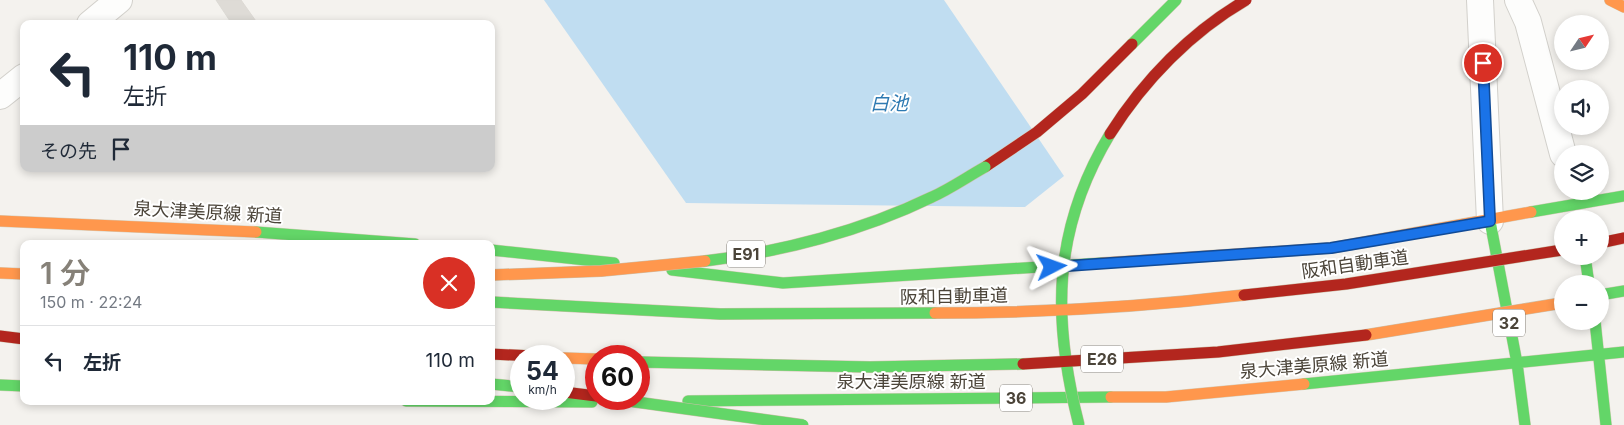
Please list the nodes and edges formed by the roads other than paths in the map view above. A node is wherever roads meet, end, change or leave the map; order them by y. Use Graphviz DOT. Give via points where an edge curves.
graph roads {
  1 [pos="1176,0"];
  2 [pos="1246,0"];
  3 [pos="1480,0"];
  4 [pos="1518,0"];
  5 [pos="1610,0"];
  6 [pos="1624,7"];
  7 [pos="20,80"];
  8 [pos="0,96"];
  9 [pos="1561,145"];
  10 [pos="1624,196"];
  11 [pos="1577,205"];
  12 [pos="0,221"];
  13 [pos="1490,221"];
  14 [pos="1624,238"];
  15 [pos="364,240"];
  16 [pos="1609,241"];
  17 [pos="495,250"];
  18 [pos="1554,251"];
  19 [pos="0,273"];
  20 [pos="20,274"];
  21 [pos="495,275"];
  22 [pos="1624,290"];
  23 [pos="1609,293"];
  24 [pos="495,302"];
  25 [pos="1554,304"];
  26 [pos="1596,330"];
  27 [pos="0,336"];
  28 [pos="20,338"];
  29 [pos="1624,352"];
  30 [pos="495,354"];
  31 [pos="510,355"];
  32 [pos="1600,356"];
  33 [pos="650,362"];
  34 [pos="1517,363"];
  35 [pos="495,384"];
  36 [pos="0,385"];
  37 [pos="20,386"];
  38 [pos="510,386"];
  39 [pos="495,403"];
  40 [pos="650,404"];
  41 [pos="803,425"];
  42 [pos="1079,425"];
  43 [pos="1525,425"];
  44 [pos="1606,425"];
  1 -- 21 [label="main road, E91, bridge" via="1082,94 1037,132 985,167 915,205 860,226 785,248 677,265"];
  2 -- 42 [label="main road, bridge" via="1201,30 1138,93 1110,132 1074,210 1059,294 1060,341 1067,386"];
  3 -- 13 [label="street"];
  4 -- 9 [label="street" via="1528,22"];
  5 -- 6 [label="main road"];
  7 -- 8 [label="street"];
  10 -- 11 [label="main road"];
  11 -- 13 [label="main road"];
  12 -- 15 [label="main road, 泉大津美原線 新道" via="210,228"];
  13 -- 17 [label="main road" via="1331,248 783,283"];
  13 -- 34 [label="main road, 32"];
  14 -- 16 [label="main road"];
  18 -- 24 [label="main road, 阪和自動車道, bridge" via="1346,284 1177,303 1013,313 720,314"];
  19 -- 20 [label="main road"];
  22 -- 23 [label="main road"];
  25 -- 33 [label="main road, E26, bridge" via="1369,335 1181,355 864,367"];
  26 -- 32 [label="main road"];
  27 -- 28 [label="main road"];
  29 -- 32 [label="main road, 泉大津美原線 新道 / 36"];
  30 -- 31 [label="main road"];
  32 -- 34 [label="main road, 泉大津美原線 新道 / 36"];
  32 -- 44 [label="main road"];
  34 -- 39 [label="main road, 泉大津美原線 新道 / 36" via="1166,397"];
  34 -- 43 [label="main road, 32"];
  35 -- 38 [label="main road"];
  36 -- 37 [label="main road"];
  40 -- 41 [label="main road, bridge"];
}
